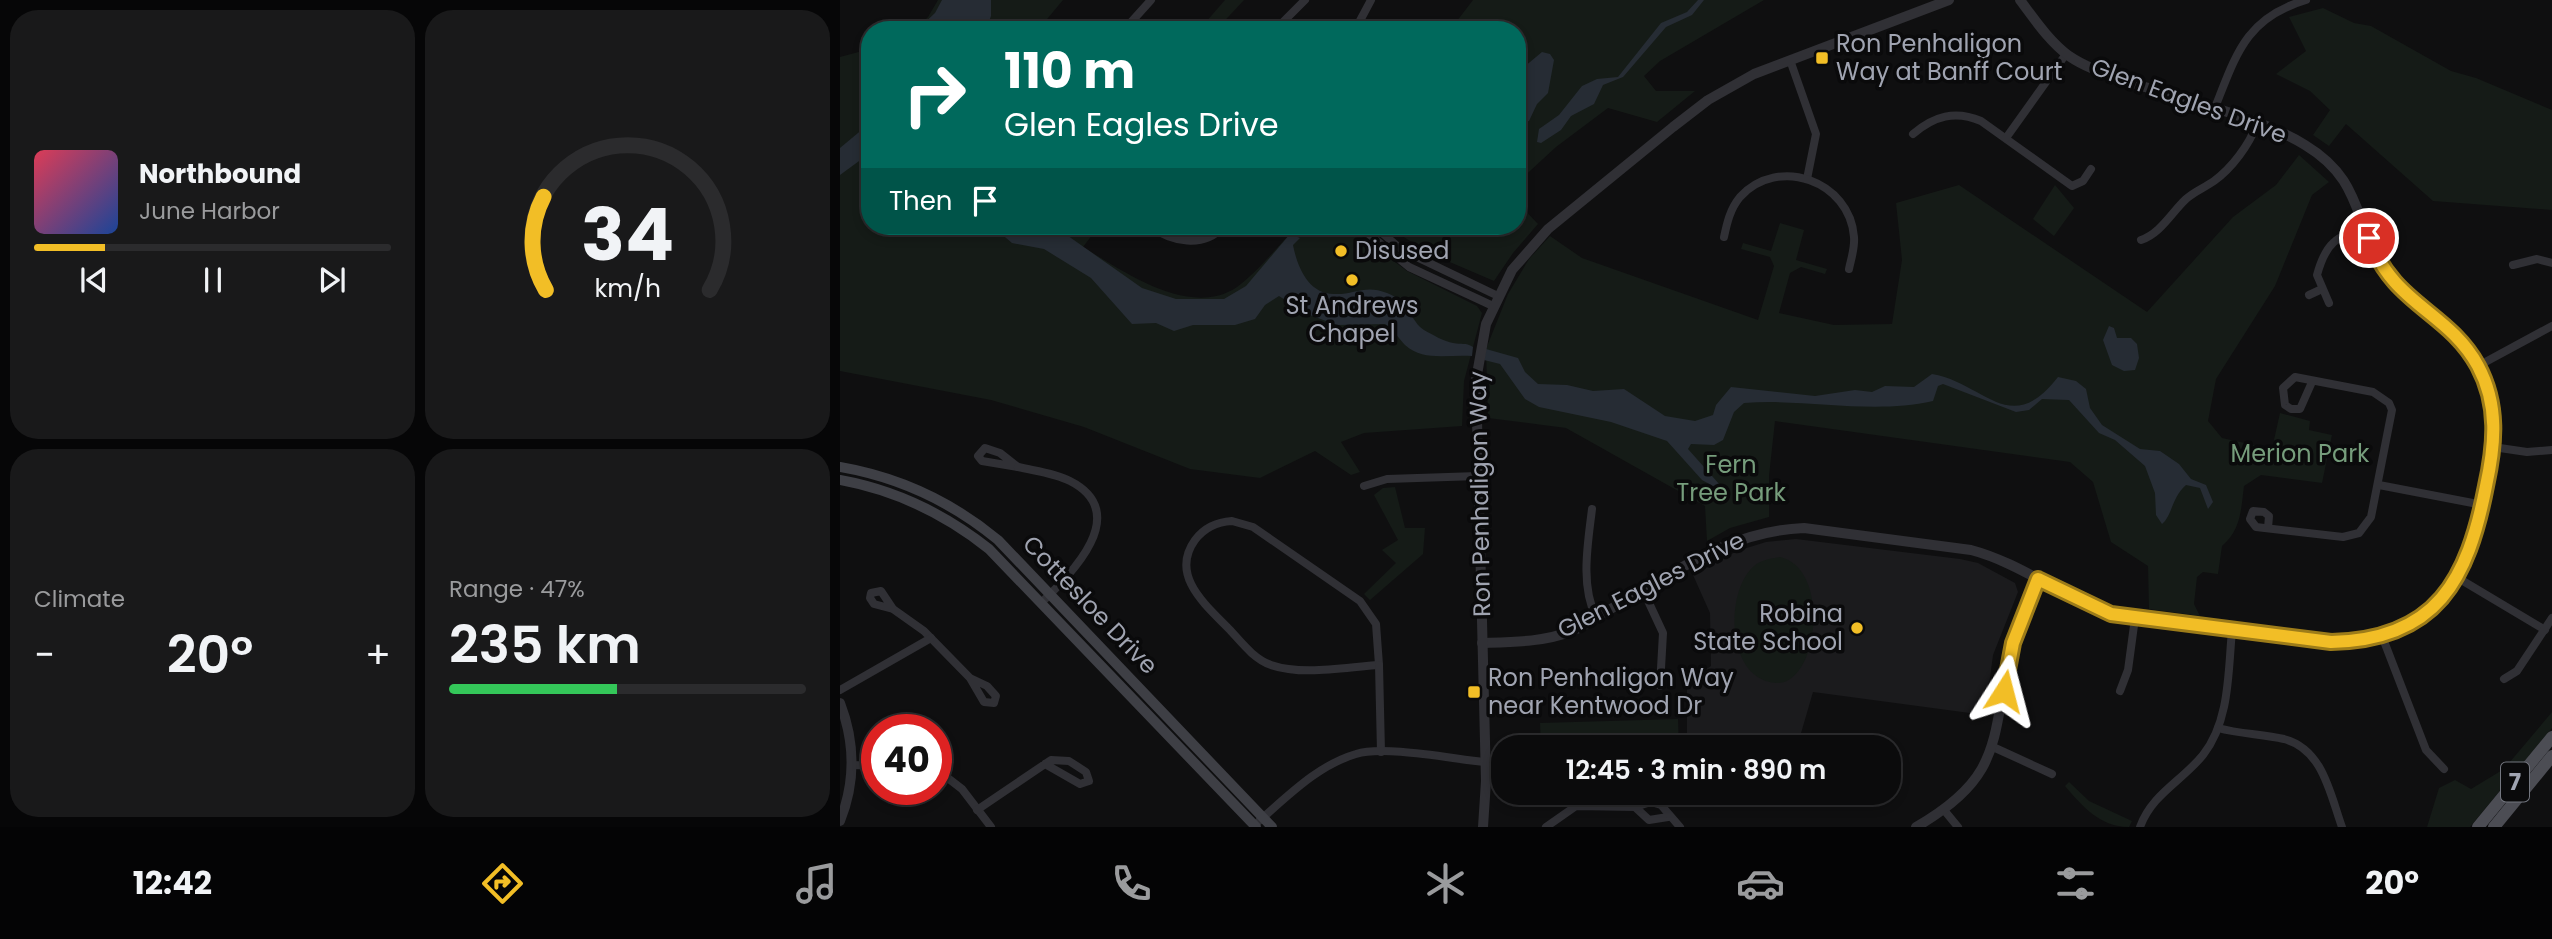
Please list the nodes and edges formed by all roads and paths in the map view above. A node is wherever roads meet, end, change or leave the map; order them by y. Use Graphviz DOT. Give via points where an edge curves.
graph roads {
  1 [pos="1151,0"];
  2 [pos="1305,0"];
  3 [pos="1371,0"];
  4 [pos="1949,0"];
  5 [pos="2020,0"];
  6 [pos="2306,0"];
  7 [pos="1132,21"];
  8 [pos="1284,21"];
  9 [pos="1360,21"];
  10 [pos="2066,54"];
  11 [pos="1790,60"];
  12 [pos="2214,110"];
  13 [pos="2256,124"];
  14 [pos="1913,134"];
  15 [pos="2006,138"];
  16 [pos="2091,169"];
  17 [pos="1807,179"];
  18 [pos="2366,227"];
  19 [pos="1165,235"];
  20 [pos="1212,235"];
  21 [pos="1370,235"];
  22 [pos="1384,235"];
  23 [pos="1724,237"];
  24 [pos="2141,240"];
  25 [pos="2552,263"];
  26 [pos="2513,265"];
  27 [pos="1849,270"];
  28 [pos="2322,289"];
  29 [pos="2309,295"];
  30 [pos="1496,301"];
  31 [pos="2329,303"];
  32 [pos="2552,326"];
  33 [pos="2477,366"];
  34 [pos="2312,382"];
  35 [pos="2493,447"];
  36 [pos="2552,450"];
  37 [pos="840,467"];
  38 [pos="1018,467"];
  39 [pos="1478,477"];
  40 [pos="840,480"];
  41 [pos="2379,485"];
  42 [pos="1364,486"];
  43 [pos="2483,505"];
  44 [pos="1592,509"];
  45 [pos="2269,528"];
  46 [pos="2458,578"];
  47 [pos="2038,579"];
  48 [pos="1643,590"];
  49 [pos="1051,593"];
  50 [pos="1042,602"];
  51 [pos="893,609"];
  52 [pos="1596,617"];
  53 [pos="2135,618"];
  54 [pos="2552,618"];
  55 [pos="2232,631"];
  56 [pos="2544,631"];
  57 [pos="2382,635"];
  58 [pos="932,638"];
  59 [pos="1482,643"];
  60 [pos="1379,666"];
  61 [pos="970,678"];
  62 [pos="2504,680"];
  63 [pos="1660,686"];
  64 [pos="840,690"];
  65 [pos="2120,691"];
  66 [pos="840,702"];
  67 [pos="2218,728"];
  68 [pos="2552,737"];
  69 [pos="1993,747"];
  70 [pos="1381,752"];
  71 [pos="2552,756"];
  72 [pos="1485,762"];
  73 [pos="1045,764"];
  74 [pos="853,765"];
  75 [pos="861,765"];
  76 [pos="2444,769"];
  77 [pos="2052,774"];
  78 [pos="952,781"];
  79 [pos="1635,807"];
  80 [pos="977,810"];
  81 [pos="1944,810"];
  82 [pos="1264,817"];
  83 [pos="1668,817"];
  84 [pos="840,821"];
  85 [pos="1255,826"];
  86 [pos="991,827"];
  87 [pos="1272,827"];
  88 [pos="1484,827"];
  89 [pos="1546,827"];
  90 [pos="1680,827"];
  91 [pos="1916,827"];
  92 [pos="1958,827"];
  93 [pos="2140,827"];
  94 [pos="2342,827"];
  95 [pos="2478,827"];
  96 [pos="2494,827"];
  1 -- 7 [label="street"];
  2 -- 8 [label="street"];
  3 -- 9 [label="street"];
  4 -- 11 [label="street, Ron Penhaligon Way"];
  5 -- 10 [label="street, Glen Eagles Drive" via="2045,35"];
  6 -- 12 [label="street" via="2265,17 2246,39"];
  10 -- 12 [label="street, Glen Eagles Drive" via="2096,71"];
  10 -- 15 [label="street"];
  11 -- 17 [label="street" via="1816,134"];
  11 -- 30 [label="street, Ron Penhaligon Way" via="1728,87 1548,229 1512,270"];
  12 -- 13 [label="street, Glen Eagles Drive"];
  13 -- 18 [label="street, Glen Eagles Drive" via="2295,138 2329,163 2350,190"];
  13 -- 24 [label="street" via="2231,164"];
  14 -- 15 [label="street" via="1938,117 1954,114 1973,118"];
  15 -- 16 [label="street" via="2071,187"];
  17 -- 23 [label="street" via="1772,177 1748,190 1732,209"];
  17 -- 27 [label="street" via="1833,192 1847,212 1854,237"];
  18 -- 28 [label="street" via="2331,243 2317,275"];
  18 -- 33 [label="street, Glen Eagles Drive" via="2393,283 2450,331"];
  19 -- 20 [label="street" via="1191,241"];
  21 -- 30 [label="street" via="1409,267"];
  22 -- 30 [label="street" via="1402,250"];
  25 -- 26 [label="street" via="2537,259"];
  28 -- 29 [label="street"];
  28 -- 31 [label="street"];
  30 -- 39 [label="street, Ron Penhaligon Way" via="1477,365"];
  32 -- 33 [label="street"];
  33 -- 35 [label="street, Glen Eagles Drive" via="2490,398"];
  34 -- 34 [label="street" via="2304,378 2288,381 2282,397 2285,405 2300,409"];
  34 -- 41 [label="street" via="2373,392 2389,402 2392,410"];
  35 -- 36 [label="street"];
  35 -- 43 [label="street, Glen Eagles Drive"];
  37 -- 49 [label="main road, Cottesloe Drive" via="911,487 965,516 998,540"];
  38 -- 49 [label="street" via="1068,480 1085,493 1094,509 1097,528 1090,548"];
  39 -- 42 [label="street" via="1387,479"];
  39 -- 59 [label="street, Ron Penhaligon Way"];
  40 -- 50 [label="main road, Cottesloe Drive" via="897,495 945,518 989,549"];
  41 -- 43 [label="street"];
  41 -- 45 [label="street" via="2371,517 2359,533 2343,537"];
  43 -- 46 [label="street, Glen Eagles Drive" via="2473,546"];
  44 -- 52 [label="street" via="1588,596"];
  46 -- 56 [label="street"];
  46 -- 57 [label="street, Glen Eagles Drive" via="2428,611"];
  47 -- 48 [label="street, Glen Eagles Drive" via="1971,550 1804,528 1741,537"];
  47 -- 53 [label="street, Glen Eagles Drive" via="2100,610"];
  47 -- 69 [label="street" via="2010,653"];
  48 -- 52 [label="street, Glen Eagles Drive"];
  48 -- 63 [label="street" via="1663,633"];
  49 -- 50 [label="street"];
  49 -- 82 [label="main road, Cottesloe Drive"];
  50 -- 85 [label="main road, Cottesloe Drive"];
  51 -- 58 [label="street"];
  52 -- 59 [label="street, Glen Eagles Drive" via="1553,637"];
  53 -- 55 [label="street, Glen Eagles Drive"];
  53 -- 65 [label="street" via="2128,670"];
  54 -- 56 [label="street"];
  55 -- 57 [label="street, Glen Eagles Drive" via="2331,642"];
  55 -- 67 [label="street"];
  56 -- 62 [label="street" via="2517,671"];
  57 -- 76 [label="street" via="2427,750"];
  58 -- 61 [label="street"];
  58 -- 64 [label="street"];
  59 -- 72 [label="street, Ron Penhaligon Way"];
  60 -- 60 [label="street" via="1290,668 1261,660 1194,593 1186,569 1191,545 1203,531 1220,522 1243,523 1260,531 1360,601 1376,624"];
  60 -- 70 [label="street"];
  66 -- 74 [label="street" via="850,733"];
  67 -- 93 [label="street" via="2203,755 2161,793"];
  67 -- 94 [label="street" via="2285,739 2303,748 2321,768"];
  68 -- 95 [label="main road, 7"];
  69 -- 77 [label="street"];
  69 -- 81 [label="street" via="1972,783"];
  70 -- 72 [label="street"];
  70 -- 82 [label="street" via="1357,753 1329,765"];
  71 -- 96 [label="main road, 7"];
  72 -- 88 [label="street, Ron Penhaligon Way"];
  73 -- 73 [label="street" via="1059,758 1069,761 1086,772 1089,780 1080,784"];
  73 -- 80 [label="street"];
  74 -- 75 [label="street"];
  74 -- 84 [label="street"];
  78 -- 80 [label="street"];
  79 -- 83 [label="street" via="1649,820"];
  79 -- 83 [label="street" via="1656,803"];
  79 -- 89 [label="street" via="1576,806"];
  80 -- 86 [label="street"];
  81 -- 91 [label="street"];
  81 -- 92 [label="street"];
  82 -- 85 [label="street"];
  82 -- 87 [label="main road, Cottesloe Drive"];
  83 -- 90 [label="street"];
}
